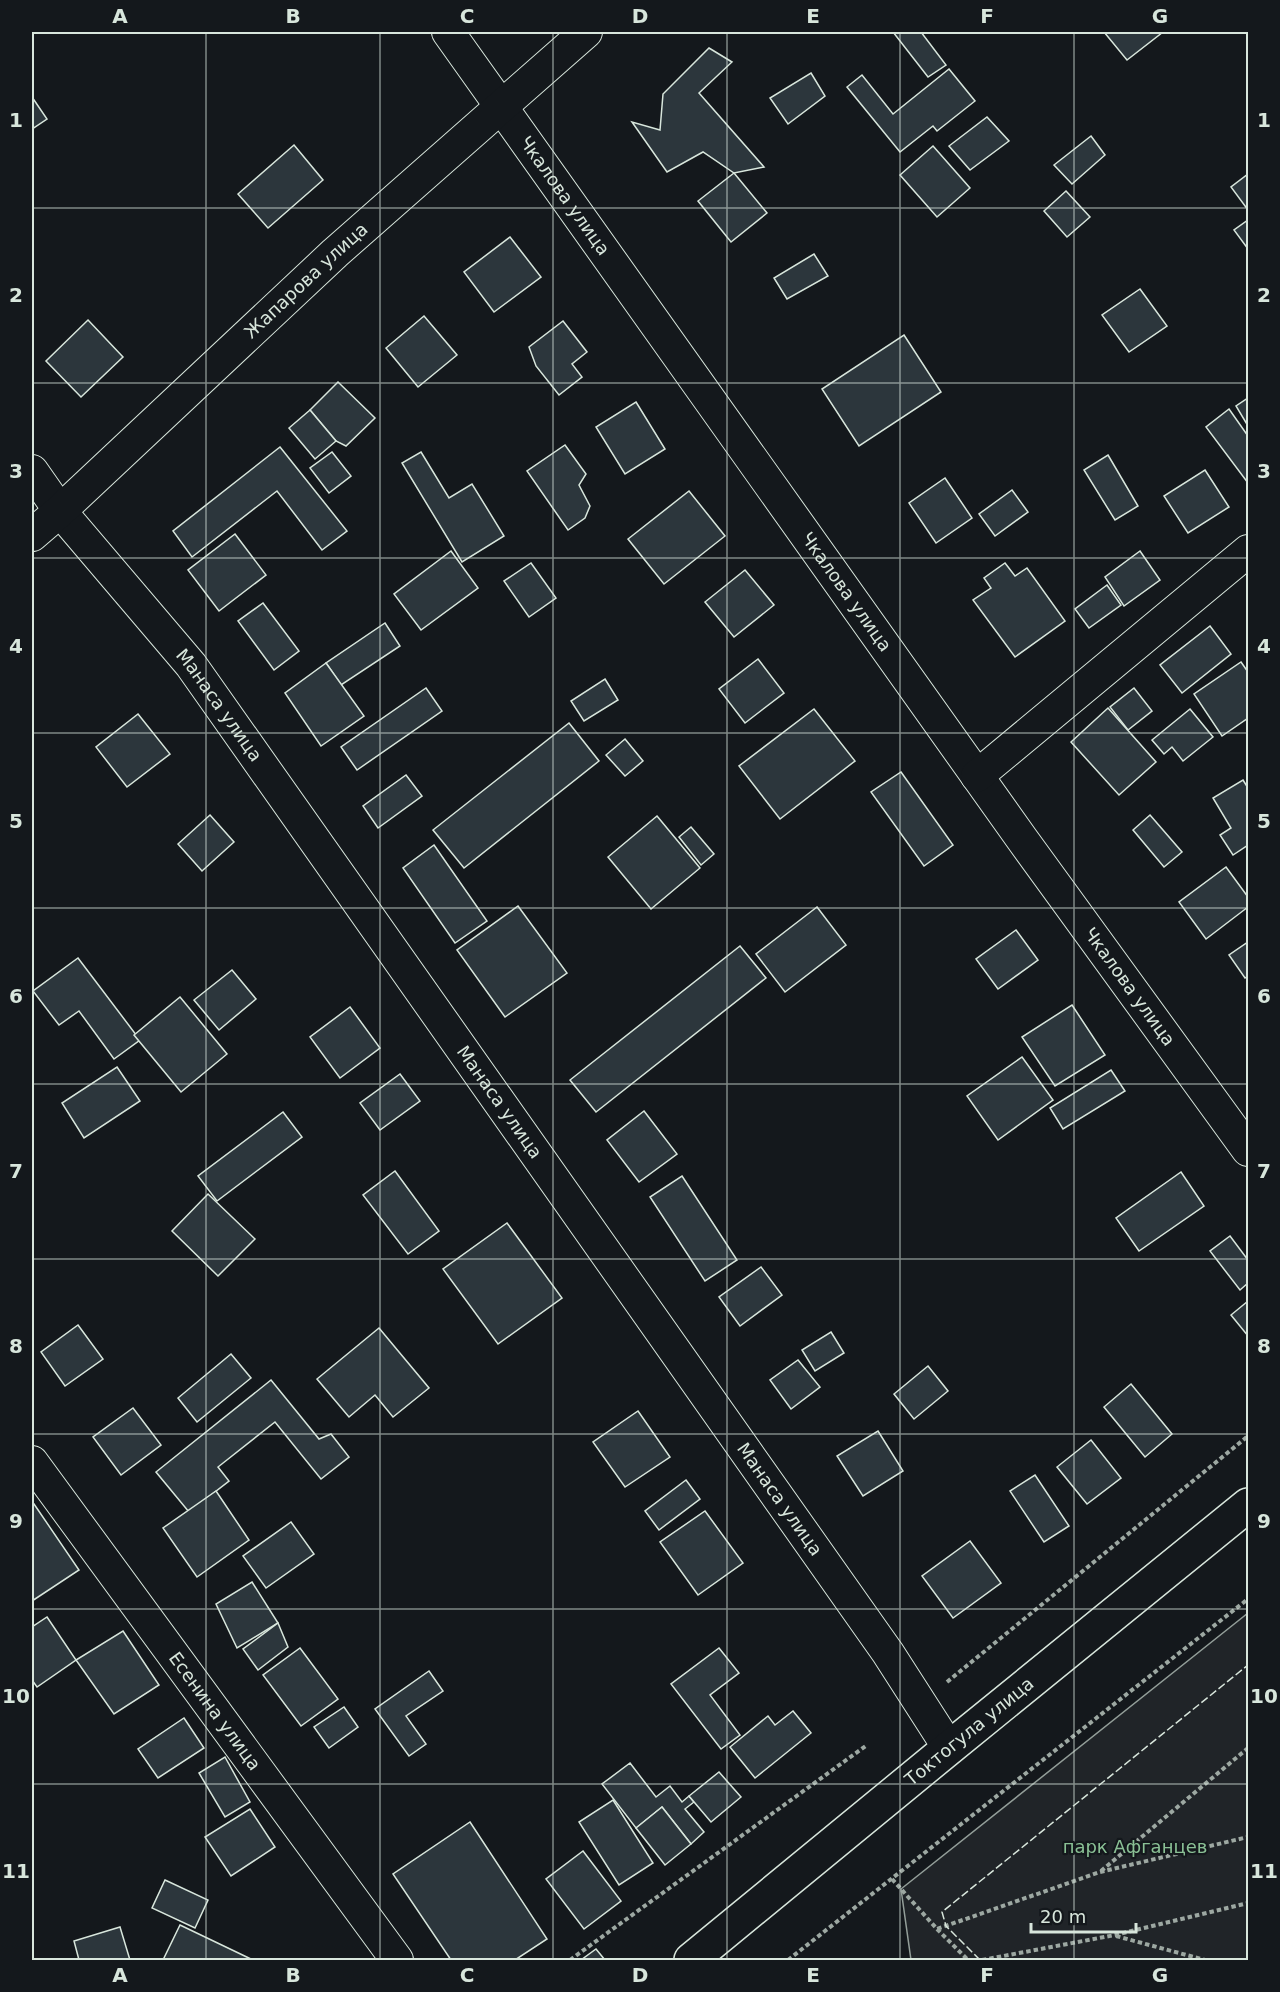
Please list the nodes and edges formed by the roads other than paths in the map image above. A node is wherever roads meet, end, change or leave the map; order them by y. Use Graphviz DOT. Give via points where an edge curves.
graph roads {
  1 [pos="448,32"];
  2 [pos="586,32"];
  3 [pos="501,104"];
  4 [pos="32,471"];
  5 [pos="60,511"];
  6 [pos="32,535"];
  7 [pos="1248,551"];
  8 [pos="977,776"];
  9 [pos="1248,1150"];
  10 [pos="32,1462"];
  11 [pos="1248,1505"];
  12 [pos="949,1748"];
  13 [pos="397,1960"];
  14 [pos="691,1960"];
  1 -- 3 [label="street, Чкалова улица"];
  2 -- 3 [label="street, Жапарова улица"];
  3 -- 5 [label="street, Жапарова улица" via="335,253"];
  3 -- 8 [label="street, Чкалова улица"];
  4 -- 5 [label="street, Манаса улица"];
  5 -- 6 [label="street, Жапарова улица"];
  5 -- 12 [label="street, Манаса улица" via="191,665 888,1653"];
  7 -- 8 [label="street"];
  8 -- 9 [label="street, Чкалова улица"];
  10 -- 13 [label="street, Есенина улица"];
  11 -- 12 [label="highway, Токтогула улица"];
  12 -- 14 [label="highway, Токтогула улица"];
}
